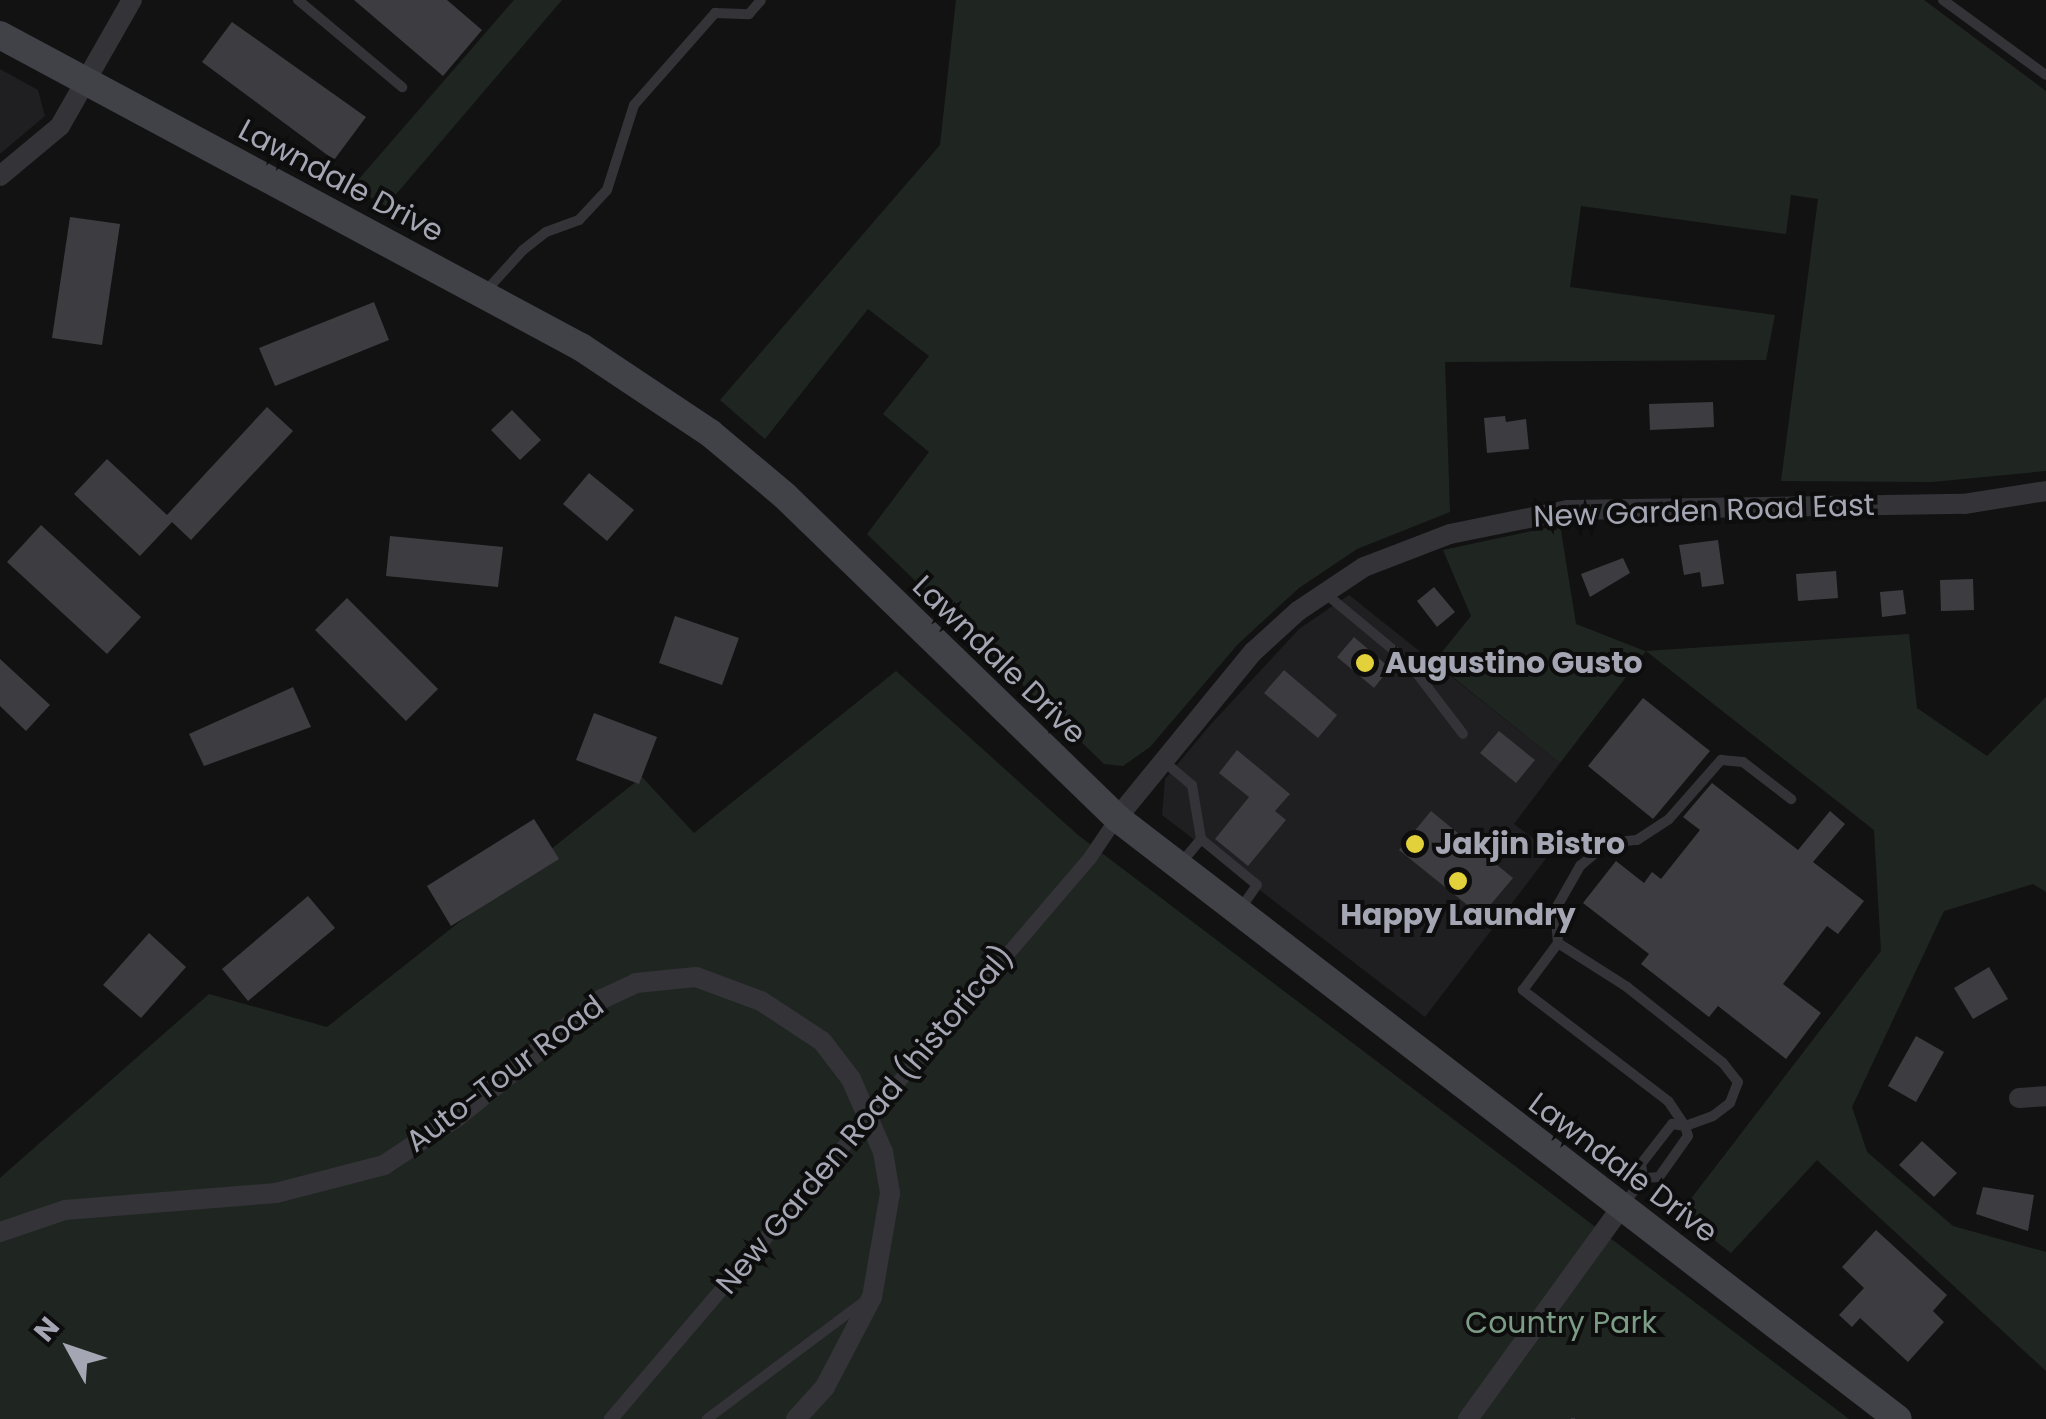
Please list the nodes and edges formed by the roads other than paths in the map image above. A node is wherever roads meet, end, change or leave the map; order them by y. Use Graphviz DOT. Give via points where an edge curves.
graph roads {
  1 [pos="132,0"];
  2 [pos="298,0"];
  3 [pos="710,0"];
  4 [pos="761,0"];
  5 [pos="1944,0"];
  6 [pos="715,13"];
  7 [pos="0,36"];
  8 [pos="2046,76"];
  9 [pos="86,83"];
  10 [pos="402,87"];
  11 [pos="0,176"];
  12 [pos="484,294"];
  13 [pos="2046,491"];
  14 [pos="1325,594"];
  15 [pos="1464,734"];
  16 [pos="1162,760"];
  17 [pos="1791,798"];
  18 [pos="1117,818"];
  19 [pos="1202,839"];
  20 [pos="1177,868"];
  21 [pos="1237,914"];
  22 [pos="1558,943"];
  23 [pos="2046,1096"];
  24 [pos="2019,1098"];
  25 [pos="868,1111"];
  26 [pos="1685,1126"];
  27 [pos="1643,1178"];
  28 [pos="1621,1208"];
  29 [pos="0,1232"];
  30 [pos="872,1297"];
  31 [pos="611,1419"];
  32 [pos="707,1419"];
  33 [pos="796,1419"];
  34 [pos="1468,1419"];
  35 [pos="1898,1419"];
  1 -- 9 [label="street"];
  2 -- 10 [label="lane"];
  3 -- 6 [label="lane"];
  4 -- 6 [label="lane" via="749,14"];
  5 -- 8 [label="lane"];
  6 -- 12 [label="lane" via="634,105 607,190 579,220 546,232 523,250"];
  7 -- 9 [label="main road, Lawndale Drive"];
  9 -- 11 [label="street" via="48,140"];
  9 -- 12 [label="main road, Lawndale Drive"];
  12 -- 18 [label="main road, Lawndale Drive" via="623,372 750,465"];
  13 -- 14 [label="street, New Garden Road East" via="1964,504 1568,510 1450,534 1364,567"];
  14 -- 15 [label="lane" via="1408,664"];
  14 -- 16 [label="street, New Garden Road East" via="1254,652"];
  16 -- 18 [label="street, New Garden Road East"];
  16 -- 19 [label="lane" via="1192,785"];
  17 -- 22 [label="lane" via="1743,762 1722,760 1669,819 1637,840 1607,843 1580,866 1555,910"];
  18 -- 20 [label="main road, Lawndale Drive"];
  18 -- 25 [label="street, New Garden Road (historical)" via="1090,858"];
  19 -- 20 [label="lane"];
  19 -- 21 [label="lane" via="1257,885"];
  20 -- 21 [label="main road, Lawndale Drive"];
  21 -- 28 [label="main road, Lawndale Drive"];
  22 -- 26 [label="lane" via="1523,990 1668,1101"];
  22 -- 26 [label="lane" via="1627,987 1738,1082 1730,1103"];
  23 -- 24 [label="street"];
  25 -- 29 [label="street, Auto-Tour Road" via="842,1065 796,1020 730,987 669,976 602,999 458,1116 384,1164 276,1192 66,1210"];
  25 -- 30 [label="street, Auto-Tour Road" via="890,1193"];
  25 -- 31 [label="street, New Garden Road (historical)"];
  26 -- 27 [label="lane" via="1688,1136 1659,1177"];
  26 -- 27 [label="lane" via="1672,1124 1641,1164"];
  27 -- 28 [label="lane"];
  28 -- 34 [label="street"];
  28 -- 35 [label="main road, Lawndale Drive"];
  30 -- 32 [label="lane" via="796,1346"];
  30 -- 33 [label="street, Auto-Tour Road" via="825,1387"];
}
